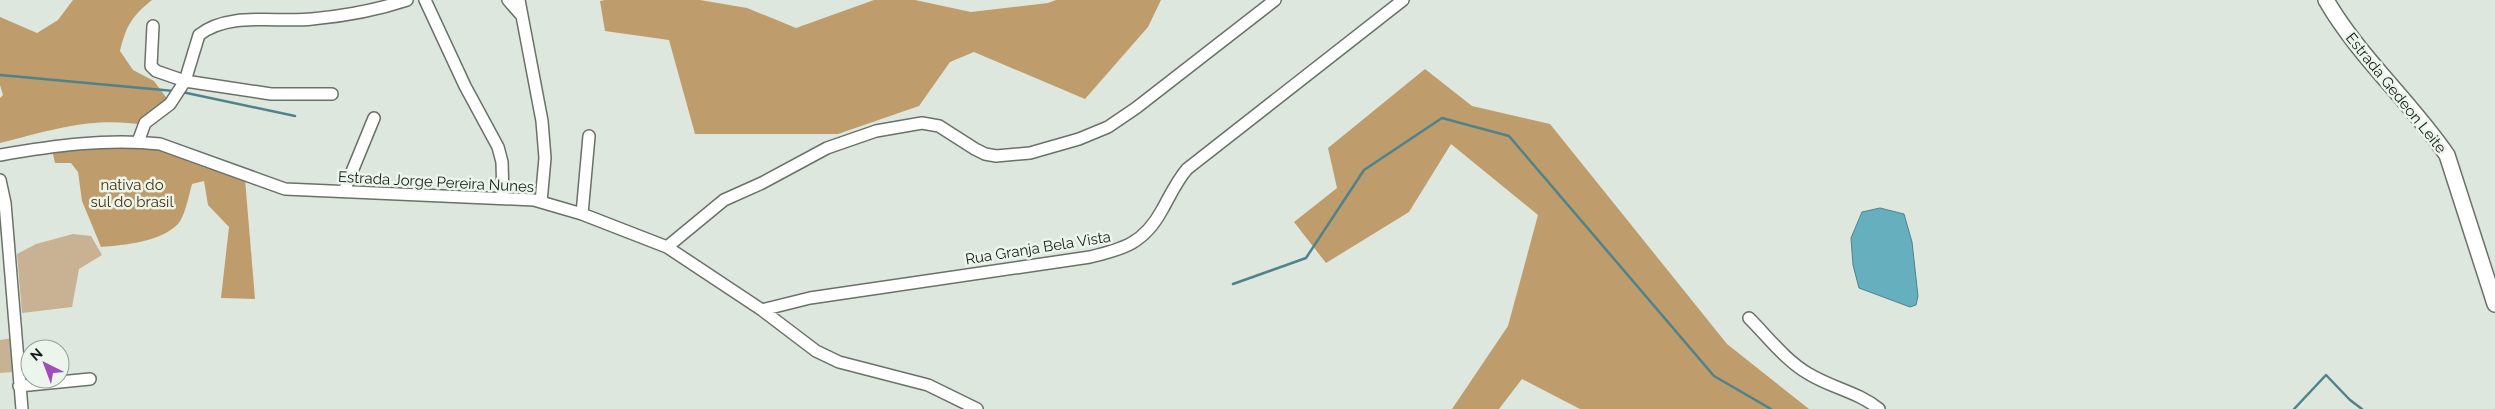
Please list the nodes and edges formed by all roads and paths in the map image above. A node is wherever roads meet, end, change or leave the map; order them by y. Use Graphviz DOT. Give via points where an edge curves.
graph roads {
  1 [pos="407,0"];
  2 [pos="425,0"];
  3 [pos="508,0"];
  4 [pos="519,0"];
  5 [pos="1275,0"];
  6 [pos="1403,0"];
  7 [pos="2326,0"];
  8 [pos="523,18"];
  9 [pos="153,26"];
  10 [pos="185,81"];
  11 [pos="332,94"];
  12 [pos="374,118"];
  13 [pos="589,136"];
  14 [pos="138,142"];
  15 [pos="0,155"];
  16 [pos="0,180"];
  17 [pos="344,191"];
  18 [pos="503,197"];
  19 [pos="541,202"];
  20 [pos="582,214"];
  21 [pos="667,247"];
  22 [pos="2495,304"];
  23 [pos="762,310"];
  24 [pos="1749,318"];
  25 [pos="90,379"];
  26 [pos="19,386"];
  27 [pos="22,409"];
  28 [pos="977,409"];
  29 [pos="1879,409"];
  1 -- 10 [label="street" via="311,19 254,20 217,25 199,35"];
  2 -- 18 [label="street" via="498,147"];
  3 -- 8 [label="street"];
  4 -- 8 [label="street"];
  5 -- 21 [label="street" via="1136,108 1108,127 1079,139 1030,153 996,156 974,149 939,126 922,123 876,131 827,148 724,200"];
  6 -- 23 [label="street, Rua Granja Bela Vista" via="1186,169 1151,227 1135,243 1090,257 810,298"];
  7 -- 22 [label="main road, Estrada Gedeon Leite" via="2338,21 2447,155"];
  8 -- 19 [label="street" via="542,121 545,158"];
  9 -- 10 [label="street" via="151,66 156,71"];
  10 -- 11 [label="street" via="271,94"];
  10 -- 14 [label="street" via="170,104 145,123"];
  12 -- 17 [label="street"];
  13 -- 20 [label="street"];
  14 -- 15 [label="street, Estrada Jorge Pereira Nunes" via="53,146"];
  14 -- 17 [label="street, Estrada Jorge Pereira Nunes" via="160,144 285,188"];
  16 -- 26 [label="street" via="5,203"];
  17 -- 18 [label="street, Estrada Jorge Pereira Nunes" via="429,197"];
  18 -- 19 [label="street, Estrada Jorge Pereira Nunes"];
  19 -- 20 [label="street, Estrada Jorge Pereira Nunes"];
  20 -- 21 [label="street, Estrada Jorge Pereira Nunes"];
  21 -- 23 [label="street, Estrada Jorge Pereira Nunes"];
  23 -- 28 [label="street, Estrada Jorge Pereira Nunes" via="816,352 839,362 928,386"];
  24 -- 29 [label="street" via="1807,373 1868,400"];
  25 -- 26 [label="street"];
  26 -- 27 [label="street"];
}
